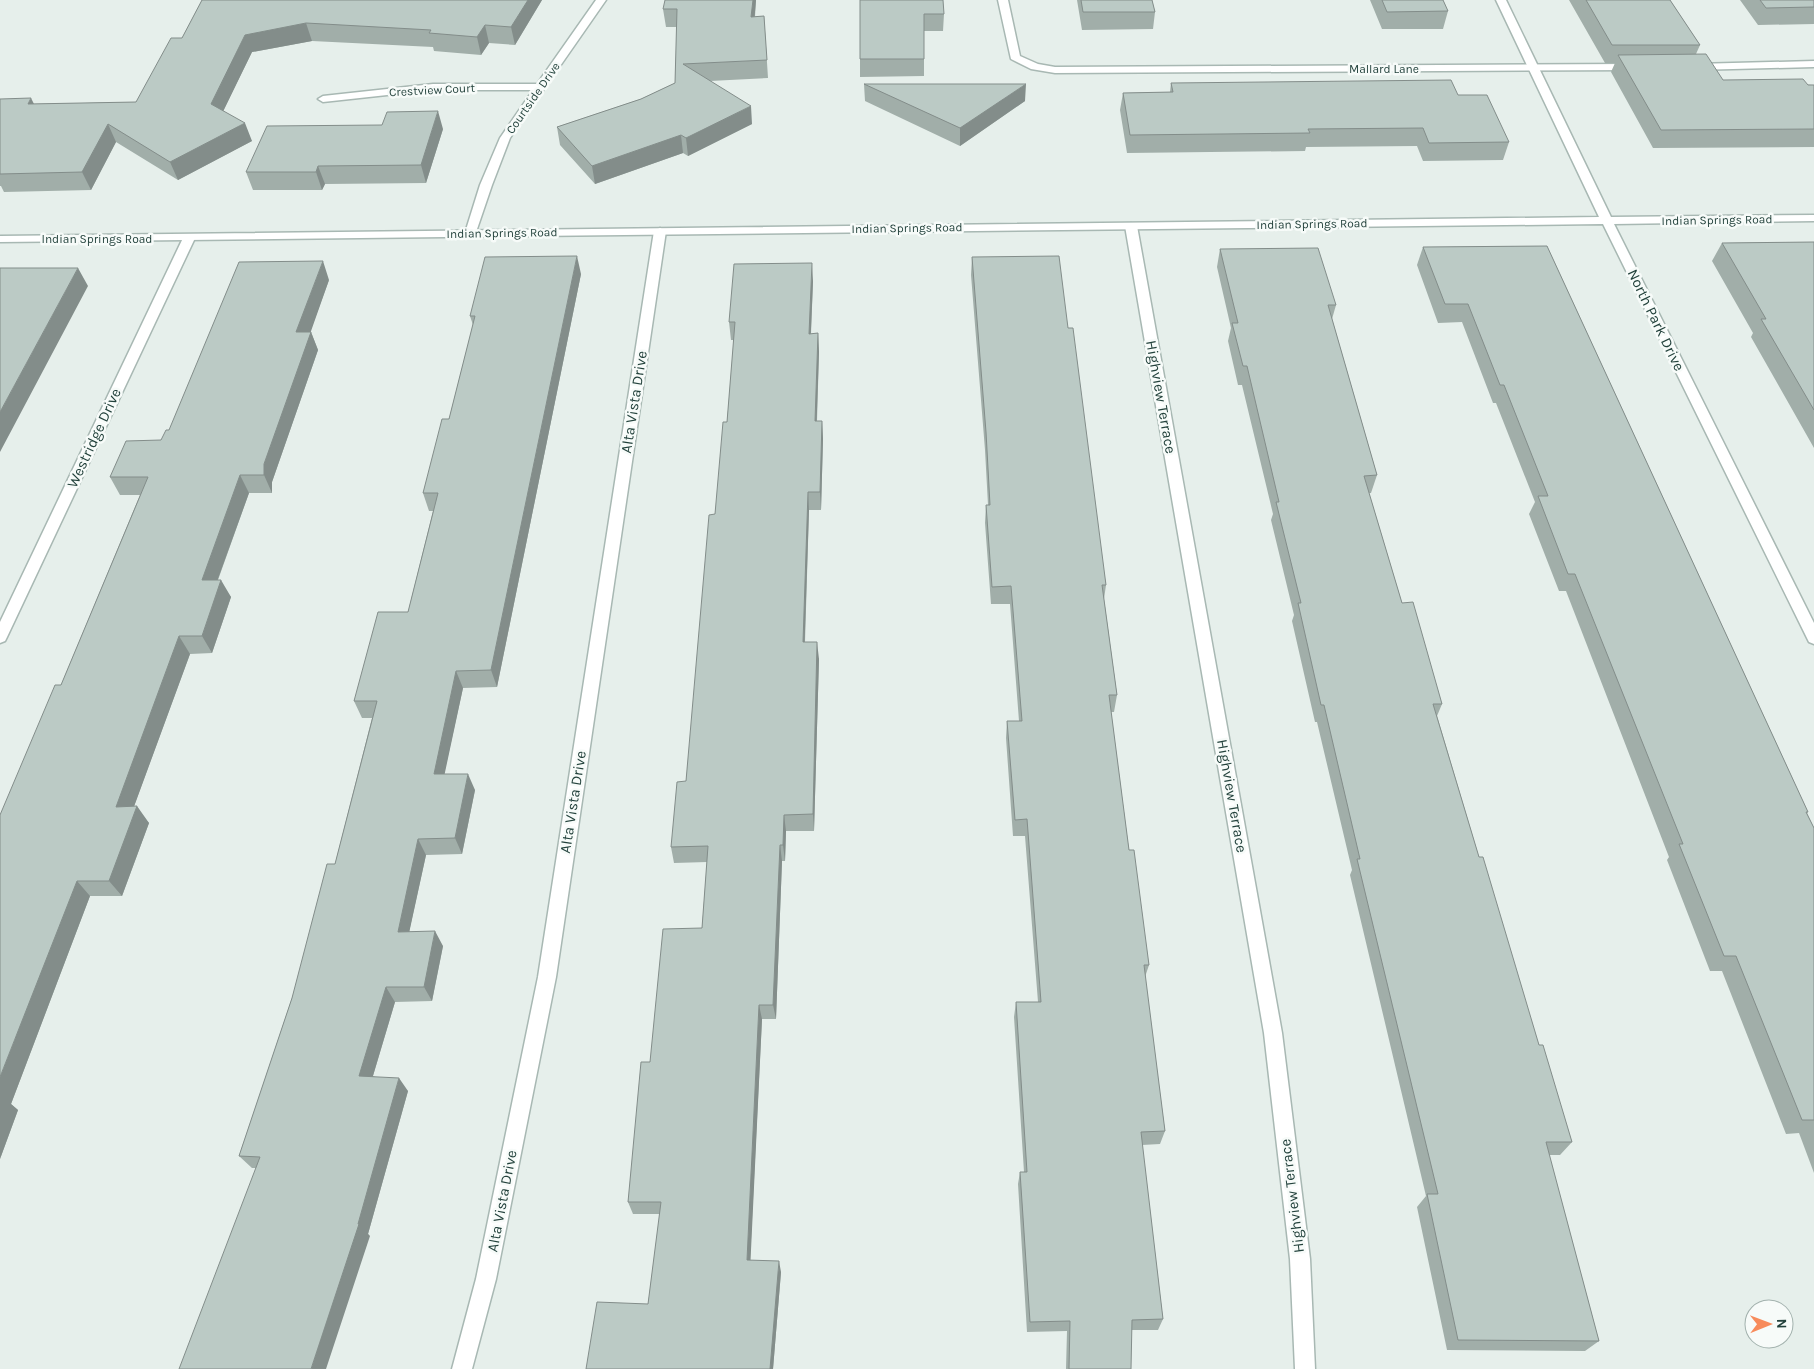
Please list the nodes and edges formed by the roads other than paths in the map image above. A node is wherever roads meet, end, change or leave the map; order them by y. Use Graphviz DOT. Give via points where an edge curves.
graph roads {
  1 [pos="601,0"];
  2 [pos="1003,0"];
  3 [pos="1501,0"];
  4 [pos="1814,64"];
  5 [pos="1640,67"];
  6 [pos="1679,67"];
  7 [pos="1534,68"];
  8 [pos="542,87"];
  9 [pos="323,99"];
  10 [pos="1814,218"];
  11 [pos="1607,221"];
  12 [pos="1131,226"];
  13 [pos="660,231"];
  14 [pos="471,233"];
  15 [pos="188,238"];
  16 [pos="0,240"];
  17 [pos="0,637"];
  18 [pos="1814,638"];
  19 [pos="462,1369"];
  20 [pos="1305,1369"];
  1 -- 8 [label="street, Courtside Drive"];
  2 -- 7 [label="street, Mallard Lane" via="1015,57 1044,70"];
  3 -- 7 [label="street, North Park Drive"];
  4 -- 6 [label="street"];
  5 -- 7 [label="street, Mallard Lane"];
  7 -- 11 [label="street, North Park Drive"];
  8 -- 9 [label="street, Crestview Court" via="433,87"];
  8 -- 14 [label="street, Courtside Drive" via="506,138 486,185"];
  10 -- 11 [label="street, Indian Springs Road"];
  11 -- 12 [label="street, Indian Springs Road"];
  11 -- 18 [label="street, North Park Drive"];
  12 -- 13 [label="street, Indian Springs Road"];
  12 -- 20 [label="street, Highview Terrace" via="1274,1033 1300,1259"];
  13 -- 14 [label="street, Indian Springs Road"];
  13 -- 19 [label="street, Alta Vista Drive" via="546,977 486,1279"];
  14 -- 15 [label="street, Indian Springs Road"];
  15 -- 16 [label="street, Indian Springs Road"];
  15 -- 17 [label="street, Westridge Drive"];
}
